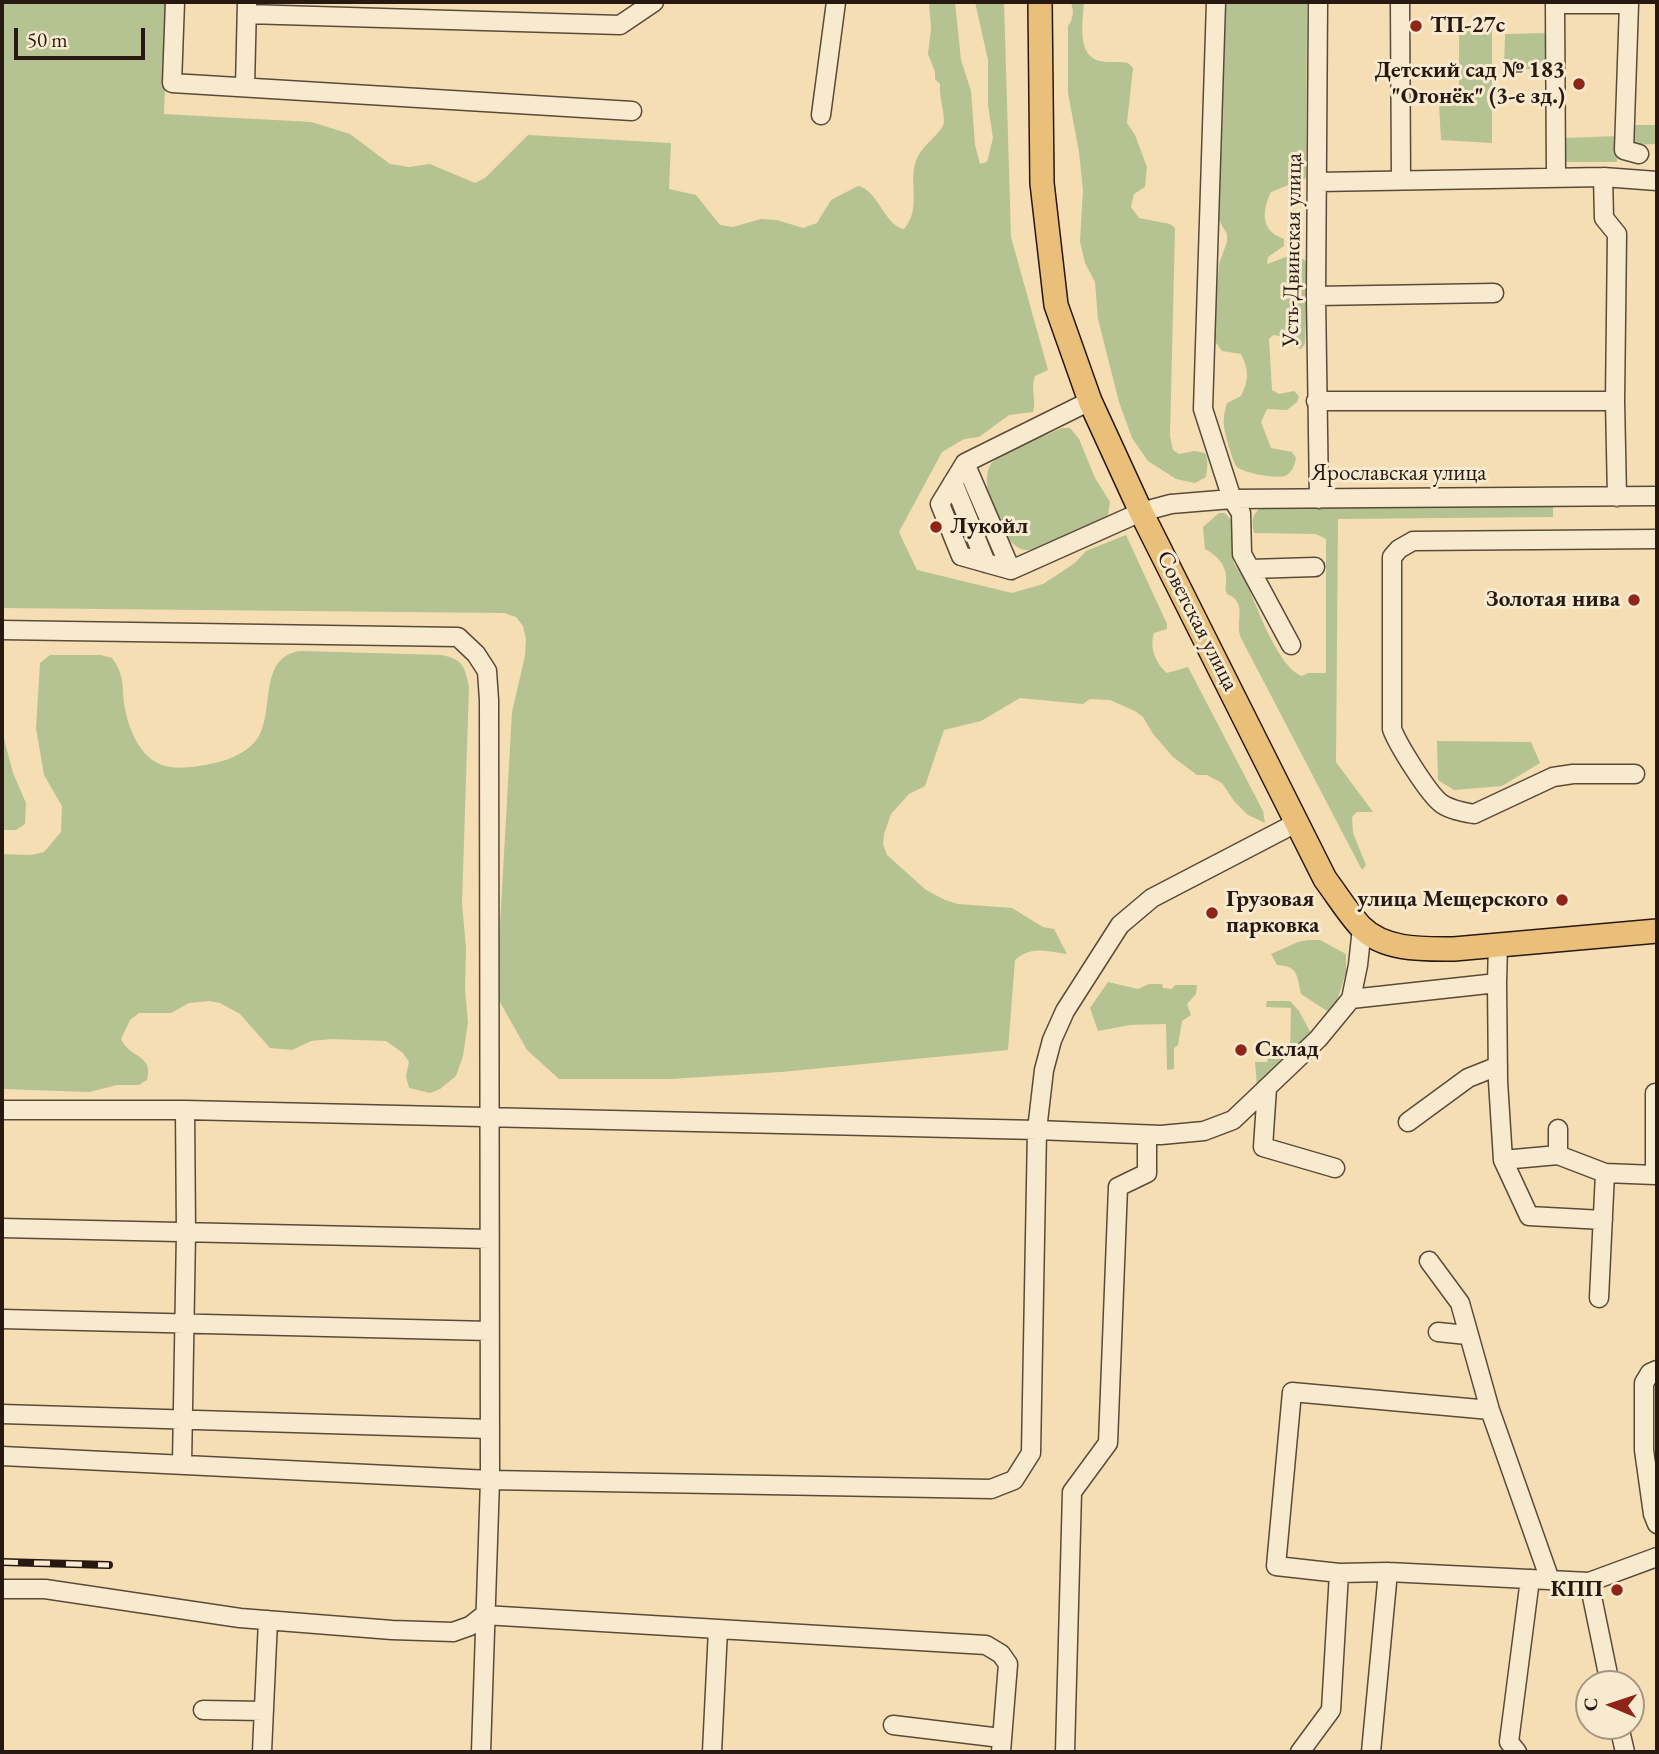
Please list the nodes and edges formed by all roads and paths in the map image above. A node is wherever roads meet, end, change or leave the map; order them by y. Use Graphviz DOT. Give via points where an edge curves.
graph roads {
  1 [pos="175,2"];
  2 [pos="654,2"];
  3 [pos="836,2"];
  4 [pos="1040,2"];
  5 [pos="1216,2"];
  6 [pos="1318,2"];
  7 [pos="1399,2"];
  8 [pos="247,8"];
  9 [pos="245,87"];
  10 [pos="632,111"];
  11 [pos="821,115"];
  12 [pos="1639,154"];
  13 [pos="1602,177"];
  14 [pos="1556,178"];
  15 [pos="1401,179"];
  16 [pos="1657,181"];
  17 [pos="1318,182"];
  18 [pos="1494,293"];
  19 [pos="1316,296"];
  20 [pos="1090,401"];
  21 [pos="1316,401"];
  22 [pos="1615,401"];
  23 [pos="965,463"];
  24 [pos="1657,496"];
  25 [pos="1617,497"];
  26 [pos="1232,499"];
  27 [pos="1319,499"];
  28 [pos="1141,512"];
  29 [pos="1657,539"];
  30 [pos="1315,567"];
  31 [pos="1251,569"];
  32 [pos="1011,570"];
  33 [pos="2,630"];
  34 [pos="1291,645"];
  35 [pos="1635,774"];
  36 [pos="1298,822"];
  37 [pos="1362,928"];
  38 [pos="1657,931"];
  39 [pos="1498,943"];
  40 [pos="1497,983"];
  41 [pos="1351,999"];
  42 [pos="1498,1066"];
  43 [pos="1267,1088"];
  44 [pos="1655,1093"];
  45 [pos="2,1110"];
  46 [pos="185,1110"];
  47 [pos="488,1117"];
  48 [pos="1408,1122"];
  49 [pos="1558,1129"];
  50 [pos="1037,1130"];
  51 [pos="1147,1135"];
  52 [pos="1558,1155"];
  53 [pos="1503,1160"];
  54 [pos="1335,1168"];
  55 [pos="1605,1173"];
  56 [pos="1603,1220"];
  57 [pos="2,1228"];
  58 [pos="186,1232"];
  59 [pos="489,1239"];
  60 [pos="1429,1261"];
  61 [pos="1599,1298"];
  62 [pos="2,1319"];
  63 [pos="185,1323"];
  64 [pos="489,1331"];
  65 [pos="1437,1332"];
  66 [pos="1467,1335"];
  67 [pos="1657,1370"];
  68 [pos="1490,1409"];
  69 [pos="2,1414"];
  70 [pos="184,1419"];
  71 [pos="490,1429"];
  72 [pos="2,1456"];
  73 [pos="182,1465"];
  74 [pos="490,1480"];
  75 [pos="1657,1524"];
  76 [pos="1657,1557"];
  77 [pos="1388,1572"];
  78 [pos="1339,1573"];
  79 [pos="1530,1579"];
  80 [pos="1550,1580"];
  81 [pos="1589,1582"];
  82 [pos="2,1589"];
  83 [pos="484,1615"];
  84 [pos="268,1620"];
  85 [pos="718,1629"];
  86 [pos="1608,1670"];
  87 [pos="203,1710"];
  88 [pos="264,1711"];
  89 [pos="893,1726"];
  90 [pos="1001,1745"];
  91 [pos="262,1752"];
  92 [pos="481,1752"];
  93 [pos="712,1752"];
  94 [pos="1065,1752"];
  95 [pos="1300,1752"];
  96 [pos="1371,1752"];
  97 [pos="1517,1752"];
  1 -- 9 [label="street" via="172,83"];
  2 -- 8 [label="street" via="620,25"];
  3 -- 11 [label="street"];
  4 -- 20 [label="main road, Советская улица" via="1042,183 1056,305"];
  5 -- 26 [label="street" via="1203,409"];
  6 -- 17 [label="street, Усть-Двинская улица"];
  7 -- 15 [label="street"];
  8 -- 9 [label="street"];
  9 -- 10 [label="street"];
  12 -- 14 [label="street" via="1624,150 1629,4 1555,4"];
  13 -- 14 [label="street"];
  13 -- 16 [label="street"];
  13 -- 22 [label="street" via="1604,218 1617,234"];
  14 -- 15 [label="street"];
  15 -- 17 [label="street"];
  17 -- 19 [label="street, Усть-Двинская улица"];
  18 -- 19 [label="street"];
  19 -- 21 [label="street, Усть-Двинская улица"];
  20 -- 23 [label="street"];
  20 -- 28 [label="main road, Советская улица"];
  21 -- 22 [label="street"];
  21 -- 27 [label="street, Усть-Двинская улица"];
  22 -- 25 [label="street"];
  23 -- 32 [label="street"];
  23 -- 32 [label="street" via="940,504 961,556"];
  24 -- 25 [label="street, Ярославская улица"];
  25 -- 27 [label="street, Ярославская улица"];
  26 -- 27 [label="street, Ярославская улица"];
  26 -- 28 [label="street, Ярославская улица" via="1171,504"];
  26 -- 31 [label="street" via="1241,513 1242,554"];
  28 -- 32 [label="street, Ярославская улица"];
  28 -- 36 [label="main road, Советская улица"];
  29 -- 35 [label="street" via="1413,541 1392,557 1392,729 1399,748 1440,803 1474,814 1553,777"];
  30 -- 31 [label="street"];
  31 -- 34 [label="street"];
  33 -- 47 [label="street" via="458,637 476,654 487,671 489,701"];
  36 -- 37 [label="main road, Советская улица" via="1325,879"];
  36 -- 50 [label="street" via="1152,898 1120,925 1065,1010 1052,1040"];
  37 -- 39 [label="main road, Советская улица" via="1382,941 1422,949"];
  37 -- 41 [label="street"];
  38 -- 39 [label="main road, Советская улица"];
  39 -- 40 [label="street"];
  40 -- 41 [label="street"];
  40 -- 42 [label="street"];
  41 -- 43 [label="street" via="1329,1028"];
  42 -- 48 [label="street" via="1468,1078"];
  42 -- 53 [label="street"];
  43 -- 51 [label="street" via="1233,1120 1204,1131"];
  43 -- 54 [label="street" via="1263,1147"];
  44 -- 55 [label="street" via="1655,1175"];
  45 -- 46 [label="street"];
  46 -- 47 [label="street"];
  46 -- 58 [label="street"];
  47 -- 50 [label="street"];
  47 -- 59 [label="street"];
  49 -- 52 [label="street"];
  50 -- 51 [label="street"];
  50 -- 74 [label="street" via="1031,1453 1014,1480 991,1489"];
  51 -- 94 [label="street" via="1147,1173 1118,1187 1108,1443 1072,1492"];
  52 -- 53 [label="street"];
  52 -- 55 [label="street"];
  53 -- 56 [label="street" via="1529,1216"];
  55 -- 56 [label="street"];
  56 -- 61 [label="street"];
  57 -- 58 [label="street"];
  58 -- 59 [label="street"];
  58 -- 63 [label="street"];
  59 -- 64 [label="street"];
  60 -- 66 [label="street" via="1460,1303"];
  62 -- 63 [label="street"];
  63 -- 64 [label="street"];
  63 -- 70 [label="street"];
  64 -- 71 [label="street"];
  65 -- 66 [label="street"];
  66 -- 68 [label="street"];
  67 -- 75 [label="street" via="1644,1383 1644,1450"];
  68 -- 78 [label="street" via="1292,1392 1276,1566"];
  68 -- 80 [label="street"];
  69 -- 70 [label="street"];
  70 -- 71 [label="street"];
  70 -- 73 [label="street"];
  71 -- 74 [label="street"];
  72 -- 73 [label="street"];
  73 -- 74 [label="street"];
  74 -- 83 [label="street"];
  76 -- 81 [label="street"];
  77 -- 78 [label="street"];
  77 -- 79 [label="street"];
  77 -- 96 [label="street"];
  78 -- 95 [label="street" via="1331,1710"];
  79 -- 80 [label="street"];
  79 -- 97 [label="street" via="1509,1742"];
  80 -- 81 [label="street"];
  81 -- 86 [label="street"];
  82 -- 84 [label="street" via="45,1589"];
  83 -- 84 [label="street" via="453,1632"];
  83 -- 85 [label="street"];
  83 -- 92 [label="street"];
  84 -- 88 [label="street"];
  85 -- 90 [label="street" via="986,1645 1008,1664"];
  85 -- 93 [label="street"];
  87 -- 88 [label="street"];
  88 -- 91 [label="street"];
  89 -- 90 [label="street"];
}
